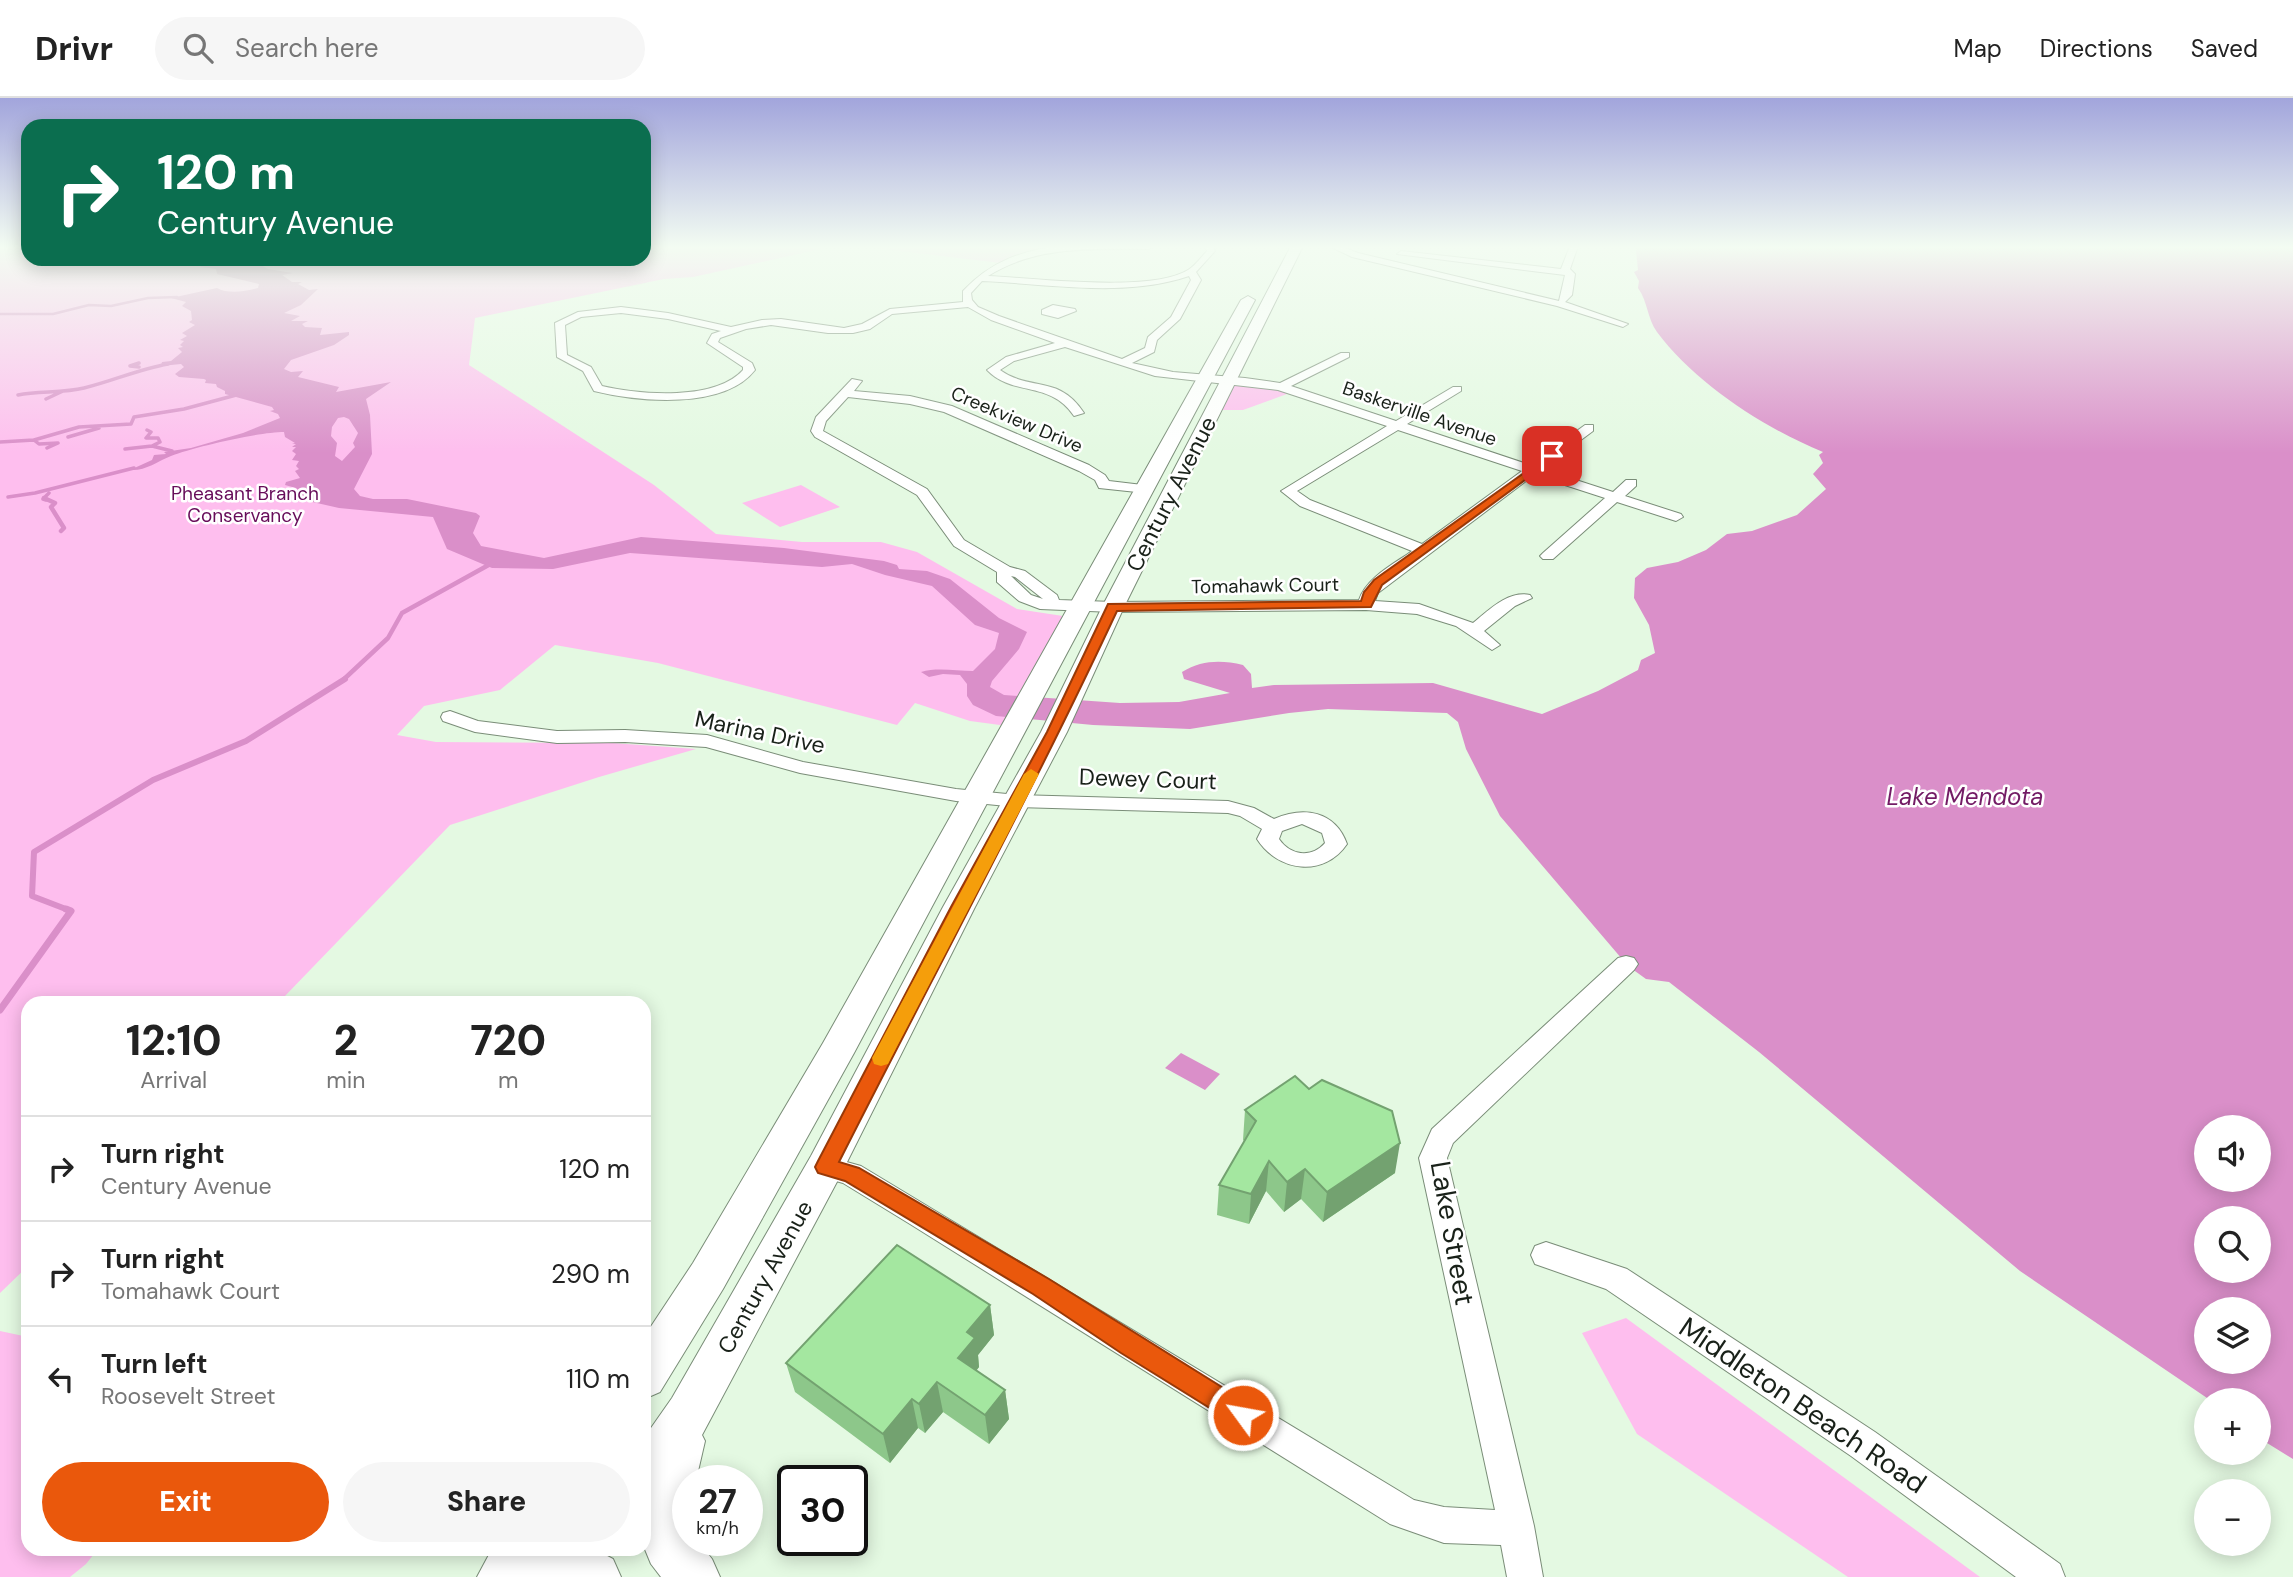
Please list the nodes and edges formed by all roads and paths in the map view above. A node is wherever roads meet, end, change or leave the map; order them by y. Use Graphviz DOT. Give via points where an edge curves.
graph roads {
  1 [pos="581,315"];
  2 [pos="649,315"];
  3 [pos="905,315"];
  4 [pos="992,315"];
  5 [pos="1054,315"];
  6 [pos="1176,315"];
  7 [pos="1240,315"];
  8 [pos="1262,315"];
  9 [pos="1595,315"];
  10 [pos="1623,324"];
  11 [pos="1020,326"];
  12 [pos="731,330"];
  13 [pos="1068,344"];
  14 [pos="1345,355"];
  15 [pos="1123,363"];
  16 [pos="1205,377"];
  17 [pos="1230,379"];
  18 [pos="856,381"];
  19 [pos="1281,387"];
  20 [pos="1457,389"];
  21 [pos="844,393"];
  22 [pos="1078,413"];
  23 [pos="1397,426"];
  24 [pos="1589,428"];
  25 [pos="1532,471"];
  26 [pos="1631,483"];
  27 [pos="1146,489"];
  28 [pos="1614,497"];
  29 [pos="1676,517"];
  30 [pos="1423,550"];
  31 [pos="1548,556"];
  32 [pos="1524,598"];
  33 [pos="1083,605"];
  34 [pos="1366,605"];
  35 [pos="1113,607"];
  36 [pos="1474,631"];
  37 [pos="1492,645"];
  38 [pos="450,717"];
  39 [pos="976,797"];
  40 [pos="1017,801"];
  41 [pos="1273,827"];
  42 [pos="1626,964"];
  43 [pos="825,1167"];
  44 [pos="1546,1255"];
  45 [pos="651,1366"];
  46 [pos="690,1414"];
  47 [pos="651,1470"];
  48 [pos="1516,1526"];
  49 [pos="520,1556"];
  50 [pos="526,1556"];
  51 [pos="547,1556"];
  52 [pos="586,1568"];
  53 [pos="503,1577"];
  54 [pos="531,1577"];
  55 [pos="694,1577"];
  56 [pos="1525,1577"];
  57 [pos="2047,1577"];
  1 -- 12 [label="street" via="559,327 564,359 587,369 598,389 649,398 705,392 747,376 746,363 712,343 716,336"];
  2 -- 12 [label="street"];
  3 -- 12 [label="street" via="840,331 784,322"];
  4 -- 11 [label="street, Baskerville Avenue"];
  5 -- 11 [label="street"];
  6 -- 15 [label="street" via="1152,339 1150,350"];
  7 -- 16 [label="main road, Century Avenue"];
  8 -- 17 [label="main road, Century Avenue"];
  9 -- 10 [label="street"];
  11 -- 13 [label="street, Baskerville Avenue"];
  13 -- 15 [label="street, Baskerville Avenue"];
  13 -- 22 [label="street" via="1010,359 993,370 1003,378 1060,394"];
  14 -- 19 [label="street"];
  15 -- 16 [label="street, Baskerville Avenue" via="1160,373"];
  16 -- 17 [label="street, Baskerville Avenue"];
  16 -- 27 [label="main road, Century Avenue"];
  17 -- 19 [label="street, Baskerville Avenue"];
  17 -- 35 [label="main road, Century Avenue"];
  18 -- 21 [label="street"];
  19 -- 23 [label="street, Baskerville Avenue"];
  20 -- 23 [label="street"];
  21 -- 27 [label="street, Creekview Drive" via="948,409 1081,466 1104,485"];
  21 -- 33 [label="street, Tomahawk Court" via="820,420 819,434 922,492 959,543 1005,570 1003,579 1019,594 1040,604"];
  23 -- 25 [label="street, Baskerville Avenue"];
  23 -- 30 [label="street" via="1288,492"];
  24 -- 25 [label="street"];
  25 -- 28 [label="street, Baskerville Avenue"];
  25 -- 30 [label="street"];
  26 -- 28 [label="street"];
  27 -- 33 [label="main road, Century Avenue"];
  28 -- 29 [label="street, Baskerville Avenue"];
  28 -- 31 [label="street"];
  30 -- 34 [label="street" via="1375,585"];
  32 -- 36 [label="street" via="1509,603"];
  33 -- 35 [label="street, Tomahawk Court"];
  33 -- 39 [label="main road, Century Avenue"];
  34 -- 35 [label="street, Tomahawk Court"];
  34 -- 36 [label="street, Tomahawk Court" via="1419,609"];
  35 -- 40 [label="main road, Century Avenue"];
  36 -- 37 [label="street, Tomahawk Court"];
  38 -- 39 [label="street, Marina Drive" via="475,726 557,737 707,741 825,772"];
  39 -- 40 [label="street, Marina Drive"];
  39 -- 45 [label="main road, Century Avenue" via="759,1188"];
  40 -- 41 [label="street, Dewey Court" via="1228,807"];
  40 -- 43 [label="main road, Century Avenue"];
  42 -- 48 [label="street, Lake Street" via="1442,1137 1433,1158"];
  43 -- 46 [label="main road, Century Avenue"];
  43 -- 48 [label="street" via="851,1174 1041,1286 1402,1512 1423,1522 1468,1529"];
  44 -- 57 [label="street, Middleton Beach Road" via="1616,1279 1863,1444"];
  46 -- 47 [label="main road, Century Avenue"];
  46 -- 55 [label="main road" via="664,1510 669,1546"];
  48 -- 56 [label="street, Lake Street"];
  49 -- 53 [label="main road"];
  50 -- 54 [label="main road"];
  51 -- 52 [label="main road"];
}
